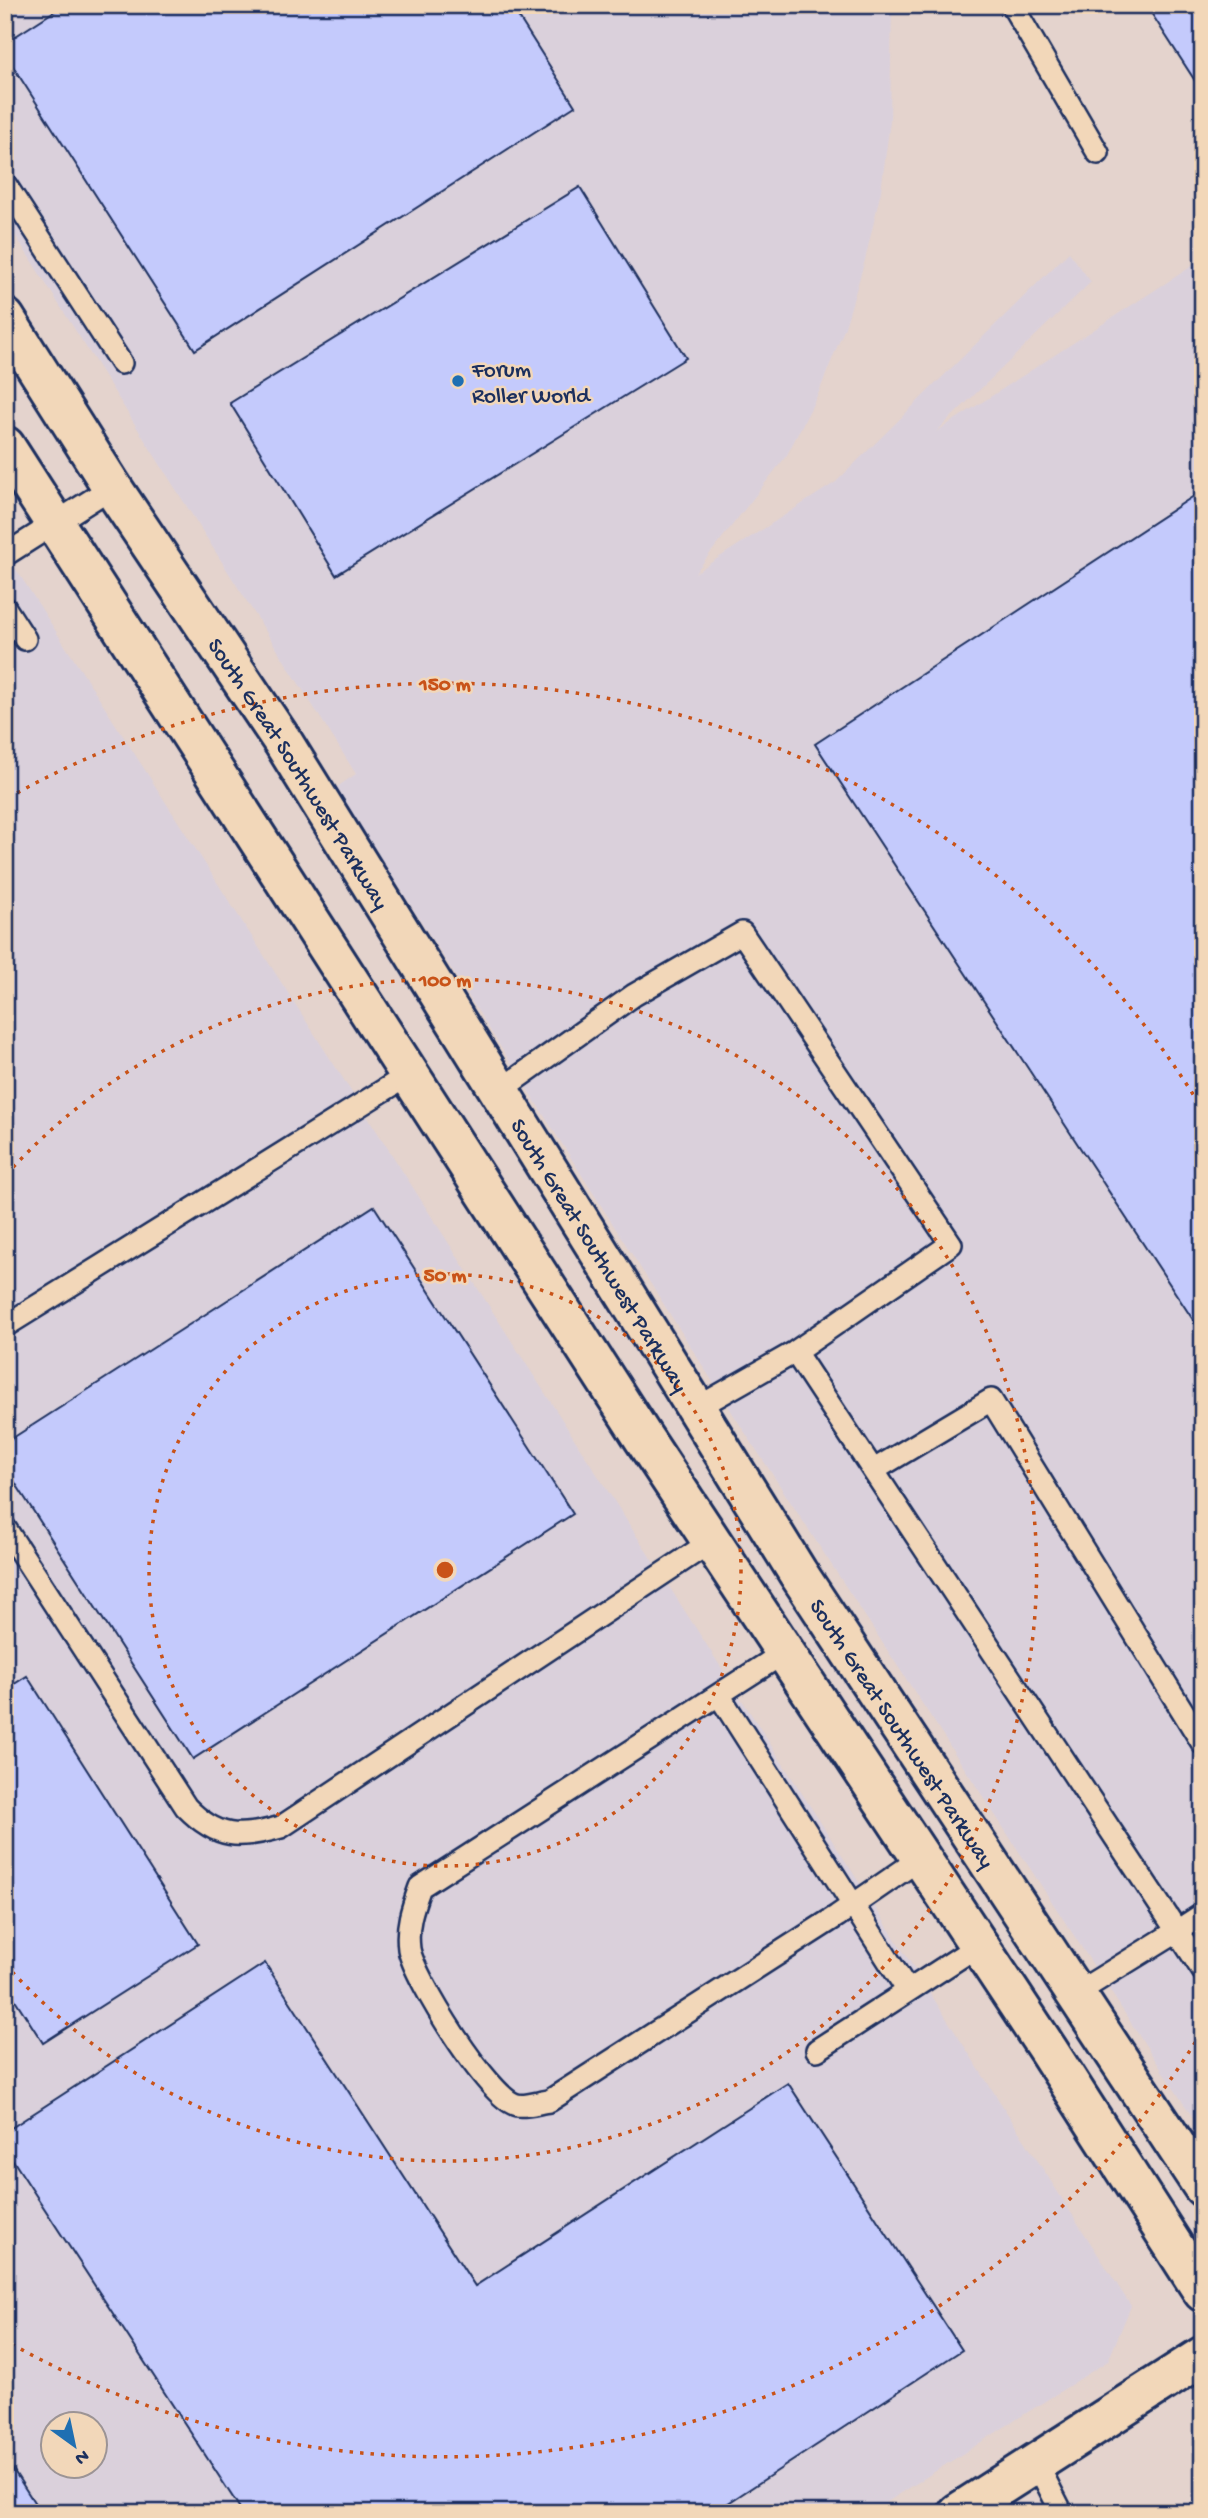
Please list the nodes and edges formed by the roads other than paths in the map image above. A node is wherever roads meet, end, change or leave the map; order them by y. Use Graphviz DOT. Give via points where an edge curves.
graph roads {
  1 [pos="1012,5"];
  2 [pos="1098,153"];
  3 [pos="5,184"];
  4 [pos="5,318"];
  5 [pos="121,363"];
  6 [pos="5,446"];
  7 [pos="112,486"];
  8 [pos="55,523"];
  9 [pos="5,555"];
  10 [pos="5,608"];
  11 [pos="25,639"];
  12 [pos="410,1074"];
  13 [pos="499,1091"];
  14 [pos="5,1326"];
  15 [pos="795,1352"];
  16 [pos="695,1409"];
  17 [pos="644,1439"];
  18 [pos="874,1470"];
  19 [pos="5,1528"];
  20 [pos="712,1541"];
  21 [pos="785,1652"];
  22 [pos="719,1695"];
  23 [pos="1203,1744"];
  24 [pos="921,1858"];
  25 [pos="854,1904"];
  26 [pos="1203,1914"];
  27 [pos="1177,1931"];
  28 [pos="979,1945"];
  29 [pos="1203,1971"];
  30 [pos="908,1991"];
  31 [pos="1076,1994"];
  32 [pos="817,2050"];
  33 [pos="1203,2187"];
  34 [pos="1203,2292"];
  35 [pos="1203,2356"];
  36 [pos="1036,2462"];
  37 [pos="958,2513"];
  38 [pos="1062,2513"];
  1 -- 2 [label="lane"];
  3 -- 5 [label="lane"];
  4 -- 7 [label="main road, South Great Southwest Parkway"];
  6 -- 8 [label="main road"];
  7 -- 8 [label="lane"];
  7 -- 13 [label="main road, South Great Southwest Parkway" via="283,742"];
  8 -- 9 [label="lane"];
  8 -- 12 [label="main road"];
  10 -- 11 [label="lane"];
  12 -- 14 [label="lane"];
  12 -- 17 [label="main road"];
  13 -- 15 [label="lane" via="634,996 742,933 951,1244"];
  13 -- 16 [label="main road, South Great Southwest Parkway"];
  15 -- 16 [label="lane"];
  15 -- 18 [label="lane"];
  16 -- 17 [label="main road"];
  16 -- 31 [label="main road, South Great Southwest Parkway"];
  17 -- 20 [label="main road"];
  18 -- 23 [label="lane" via="991,1400"];
  18 -- 27 [label="lane"];
  19 -- 20 [label="lane" via="186,1807 201,1823 226,1834 252,1836 281,1827"];
  20 -- 21 [label="main road"];
  21 -- 22 [label="lane"];
  21 -- 24 [label="main road"];
  22 -- 25 [label="lane"];
  22 -- 25 [label="lane" via="420,1887 408,1918 409,1951 424,1990 494,2090 516,2105 548,2101"];
  24 -- 25 [label="lane"];
  24 -- 28 [label="main road"];
  25 -- 30 [label="lane"];
  26 -- 27 [label="lane"];
  27 -- 29 [label="lane"];
  27 -- 31 [label="lane"];
  28 -- 30 [label="lane"];
  28 -- 34 [label="main road"];
  30 -- 32 [label="lane"];
  31 -- 33 [label="main road, South Great Southwest Parkway"];
  35 -- 36 [label="main road"];
  36 -- 37 [label="main road"];
  36 -- 38 [label="lane"];
}
